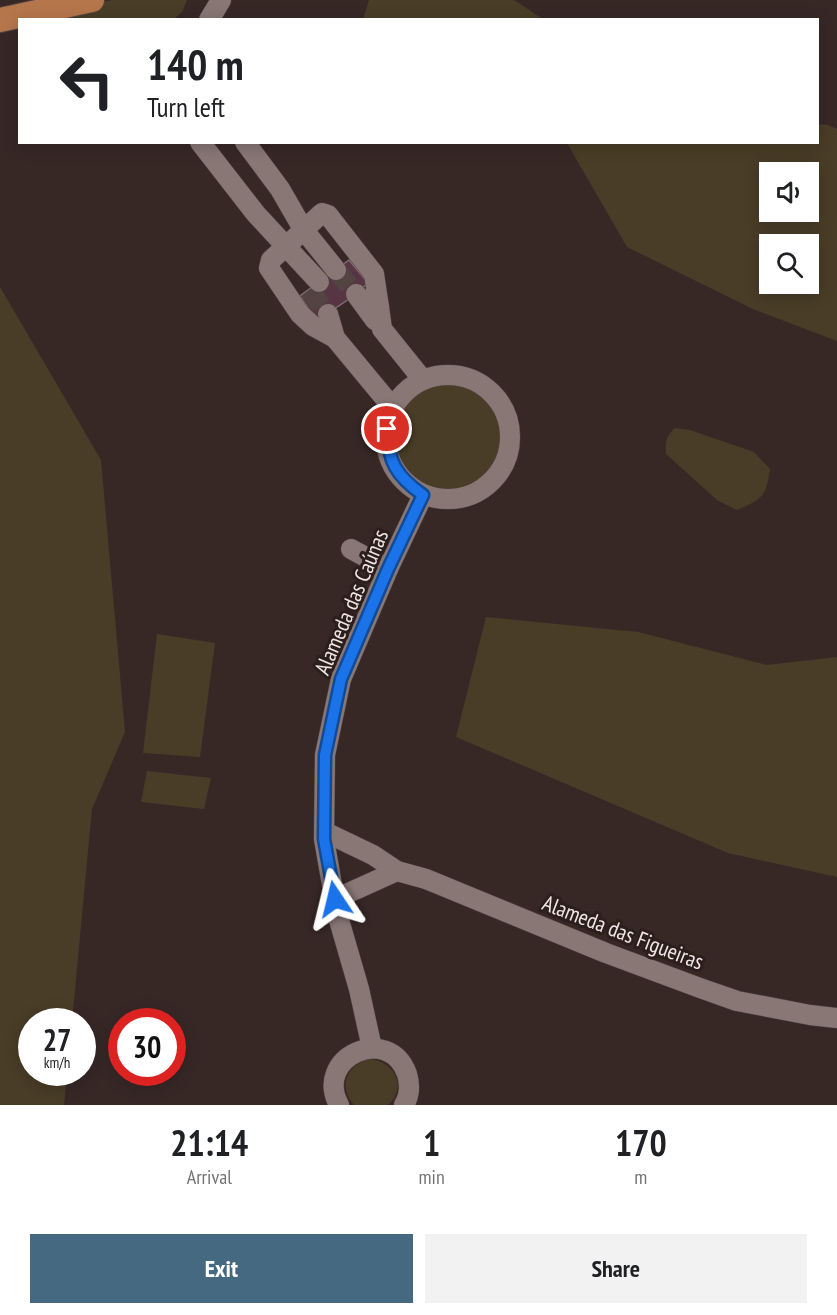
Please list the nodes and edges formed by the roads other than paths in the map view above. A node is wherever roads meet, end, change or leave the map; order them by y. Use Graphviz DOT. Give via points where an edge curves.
graph roads {
  1 [pos="92,0"];
  2 [pos="221,0"];
  3 [pos="32,12"];
  4 [pos="210,18"];
  5 [pos="0,20"];
  6 [pos="202,144"];
  7 [pos="246,144"];
  8 [pos="308,225"];
  9 [pos="282,249"];
  10 [pos="340,266"];
  11 [pos="314,286"];
  12 [pos="379,307"];
  13 [pos="382,329"];
  14 [pos="335,338"];
  15 [pos="349,353"];
  16 [pos="423,380"];
  17 [pos="393,408"];
  18 [pos="423,495"];
  19 [pos="351,549"];
  20 [pos="388,569"];
  21 [pos="325,832"];
  22 [pos="397,871"];
  23 [pos="335,899"];
  24 [pos="837,1018"];
  25 [pos="372,1048"];
  26 [pos="412,1103"];
  27 [pos="339,1105"];
  1 -- 3 [label="main road"];
  2 -- 4 [label="street"];
  3 -- 5 [label="main road"];
  6 -- 9 [label="street"];
  7 -- 8 [label="street"];
  8 -- 9 [label="street"];
  8 -- 10 [label="street"];
  8 -- 12 [label="street" via="322,213 328,215 374,274"];
  9 -- 11 [label="street"];
  9 -- 14 [label="street" via="269,268 300,314"];
  12 -- 13 [label="street"];
  12 -- 13 [label="street" via="360,291"];
  13 -- 16 [label="street"];
  14 -- 15 [label="street"];
  14 -- 15 [label="street" via="333,310"];
  15 -- 17 [label="street"];
  16 -- 17 [label="street"];
  16 -- 18 [label="street" via="444,375 465,377 484,386 499,401 508,420 510,441 506,460 496,477 481,490 463,498"];
  17 -- 18 [label="street" via="387,429 394,468"];
  18 -- 20 [label="street, Alameda das Caúnas"];
  19 -- 20 [label="street"];
  20 -- 21 [label="street, Alameda das Caúnas" via="341,679 325,755"];
  21 -- 22 [label="street, Alameda das Figueiras"];
  21 -- 23 [label="street, Alameda das Caúnas"];
  22 -- 23 [label="street"];
  22 -- 24 [label="street, Alameda das Figueiras" via="700,988 810,1016"];
  23 -- 25 [label="street, Alameda das Caúnas"];
  25 -- 26 [label="street" via="390,1054 404,1067"];
  25 -- 27 [label="street" via="359,1050 339,1066 334,1078"];
}
